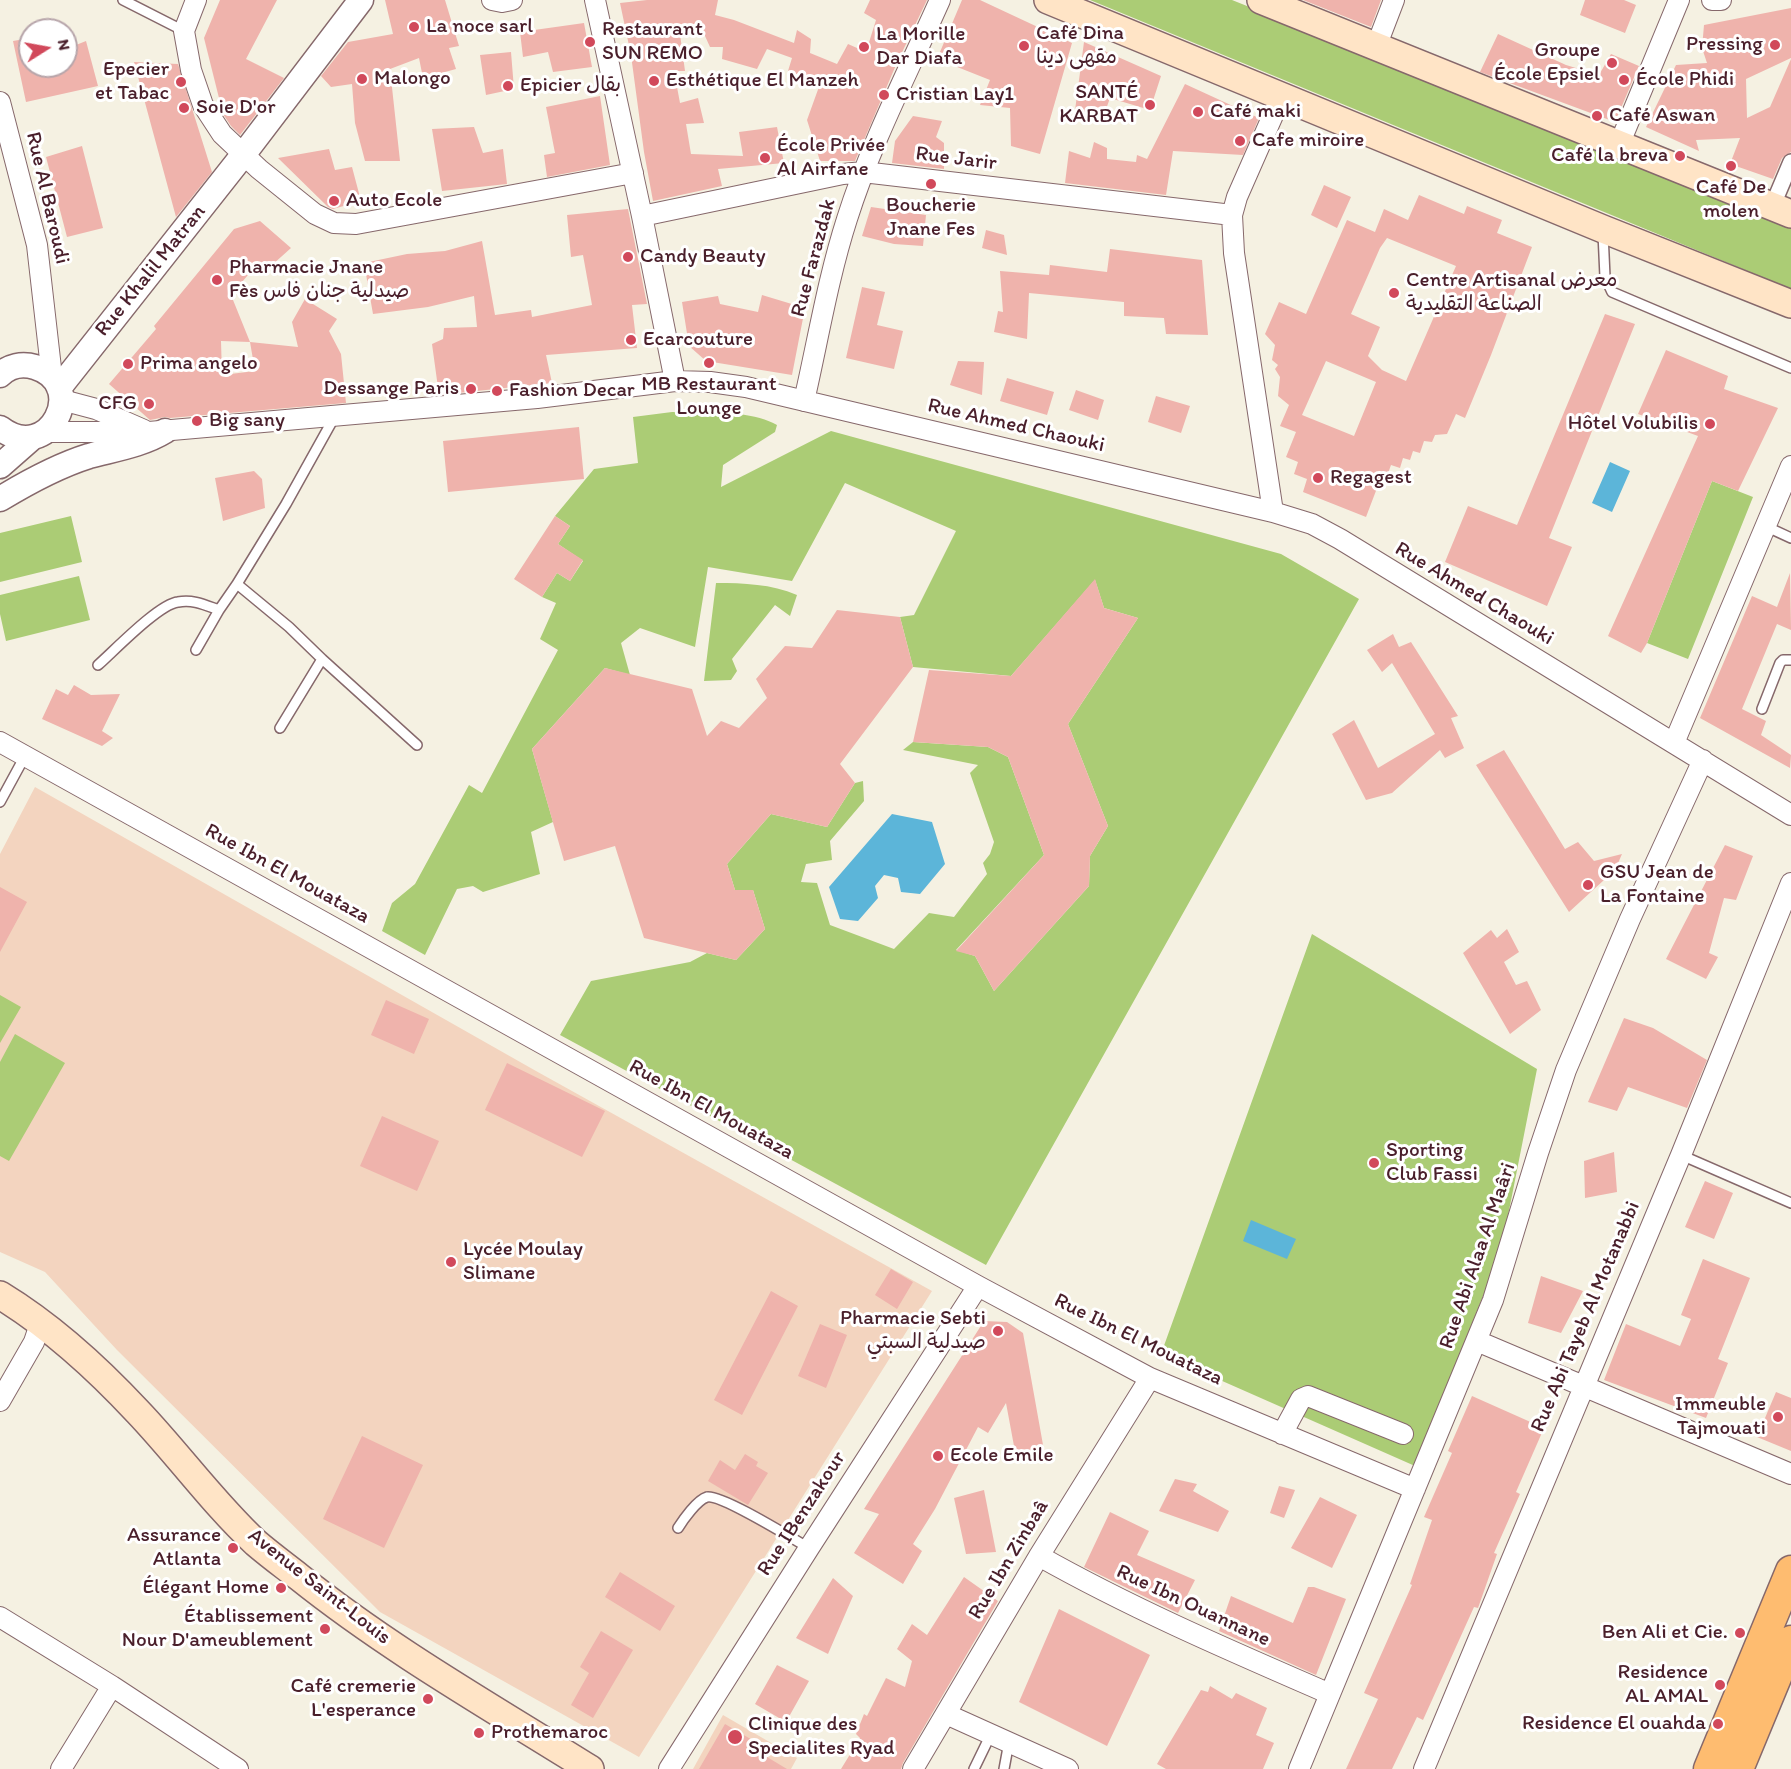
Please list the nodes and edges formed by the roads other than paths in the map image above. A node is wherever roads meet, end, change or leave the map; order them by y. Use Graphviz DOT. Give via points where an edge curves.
graph roads {
  1 [pos="123,0"];
  2 [pos="196,0"];
  3 [pos="361,0"];
  4 [pos="492,0"];
  5 [pos="512,0"];
  6 [pos="595,0"];
  7 [pos="940,0"];
  8 [pos="1048,0"];
  9 [pos="1261,0"];
  10 [pos="1394,0"];
  11 [pos="1679,0"];
  12 [pos="1712,0"];
  13 [pos="1721,0"];
  14 [pos="184,31"];
  15 [pos="1376,47"];
  16 [pos="1281,97"];
  17 [pos="0,102"];
  18 [pos="1619,145"];
  19 [pos="243,154"];
  20 [pos="1791,162"];
  21 [pos="863,172"];
  22 [pos="633,173"];
  23 [pos="1781,210"];
  24 [pos="1232,215"];
  25 [pos="642,216"];
  26 [pos="1603,230"];
  27 [pos="1791,304"];
  28 [pos="1791,368"];
  29 [pos="2,372"];
  30 [pos="675,381"];
  31 [pos="57,388"];
  32 [pos="804,401"];
  33 [pos="335,416"];
  34 [pos="0,428"];
  35 [pos="157,432"];
  36 [pos="39,435"];
  37 [pos="0,466"];
  38 [pos="1791,466"];
  39 [pos="0,499"];
  40 [pos="1274,512"];
  41 [pos="1765,526"];
  42 [pos="1791,538"];
  43 [pos="237,584"];
  44 [pos="219,610"];
  45 [pos="196,650"];
  46 [pos="322,659"];
  47 [pos="1791,660"];
  48 [pos="98,665"];
  49 [pos="1762,709"];
  50 [pos="280,728"];
  51 [pos="0,742"];
  52 [pos="1674,743"];
  53 [pos="417,745"];
  54 [pos="25,756"];
  55 [pos="1703,760"];
  56 [pos="0,802"];
  57 [pos="1791,815"];
  58 [pos="1791,883"];
  59 [pos="1681,1155"];
  60 [pos="1791,1203"];
  61 [pos="978,1286"];
  62 [pos="0,1295"];
  63 [pos="40,1323"];
  64 [pos="1477,1341"];
  65 [pos="1150,1378"];
  66 [pos="1582,1386"];
  67 [pos="0,1401"];
  68 [pos="1282,1434"];
  69 [pos="1403,1434"];
  70 [pos="1791,1474"];
  71 [pos="1414,1489"];
  72 [pos="678,1528"];
  73 [pos="809,1548"];
  74 [pos="1039,1556"];
  75 [pos="1791,1571"];
  76 [pos="0,1617"];
  77 [pos="1791,1641"];
  78 [pos="112,1686"];
  79 [pos="1779,1692"];
  80 [pos="1330,1694"];
  81 [pos="946,1714"];
  82 [pos="991,1734"];
  83 [pos="1009,1742"];
  84 [pos="61,1769"];
  85 [pos="238,1769"];
  86 [pos="590,1769"];
  87 [pos="669,1769"];
  88 [pos="913,1769"];
  89 [pos="974,1769"];
  90 [pos="1004,1769"];
  91 [pos="1068,1769"];
  92 [pos="1299,1769"];
  93 [pos="1424,1769"];
  94 [pos="1709,1769"];
  95 [pos="1738,1769"];
  1 -- 14 [label="lane"];
  2 -- 14 [label="street"];
  3 -- 19 [label="street, Rue Khalil Matran"];
  4 -- 5 [label="street"];
  6 -- 22 [label="street"];
  7 -- 21 [label="street, Rue Farazdak"];
  8 -- 16 [label="main road"];
  9 -- 15 [label="main road"];
  10 -- 15 [label="street"];
  11 -- 18 [label="street"];
  12 -- 13 [label="street"];
  14 -- 19 [label="street" via="203,105 222,134"];
  15 -- 18 [label="main road"];
  16 -- 24 [label="street"];
  16 -- 26 [label="main road"];
  17 -- 31 [label="street, Rue Al Baroudi" via="37,245"];
  18 -- 23 [label="main road"];
  19 -- 22 [label="street" via="315,214 334,224 356,224"];
  19 -- 31 [label="street, Rue Khalil Matran"];
  20 -- 23 [label="street"];
  21 -- 24 [label="street, Rue Jarir"];
  21 -- 25 [label="street, Rue Jarir"];
  21 -- 32 [label="street, Rue Farazdak" via="833,267"];
  22 -- 25 [label="street"];
  24 -- 40 [label="street" via="1234,253"];
  25 -- 30 [label="street"];
  26 -- 27 [label="main road"];
  26 -- 28 [label="lane" via="1605,277 1612,292"];
  29 -- 31 [label="street" via="17,365 30,365 42,369"];
  30 -- 32 [label="street, Rue Ahmed Chaouki" via="746,387"];
  30 -- 33 [label="street, Rue Ahmed Chaouki"];
  31 -- 35 [label="street, Rue Ahmed Chaouki" via="96,409"];
  31 -- 36 [label="street, Rue Khalil Matran" via="60,413 54,424"];
  32 -- 40 [label="street, Rue Ahmed Chaouki"];
  33 -- 35 [label="street, Rue Ahmed Chaouki"];
  33 -- 43 [label="lane"];
  34 -- 36 [label="street" via="20,438"];
  35 -- 36 [label="street, Rue Ahmed Chaouki"];
  35 -- 39 [label="street" via="151,440 66,464"];
  36 -- 37 [label="street"];
  38 -- 41 [label="street"];
  40 -- 52 [label="street, Rue Ahmed Chaouki" via="1326,531"];
  41 -- 42 [label="lane"];
  41 -- 52 [label="street"];
  43 -- 44 [label="lane"];
  43 -- 46 [label="lane"];
  44 -- 45 [label="lane"];
  44 -- 48 [label="lane" via="197,602 177,602 162,608"];
  46 -- 50 [label="lane"];
  46 -- 53 [label="lane"];
  47 -- 49 [label="lane" via="1780,663"];
  51 -- 54 [label="street, Rue Ibn El Mouataza"];
  52 -- 55 [label="street, Rue Ahmed Chaouki"];
  54 -- 56 [label="lane"];
  54 -- 61 [label="street, Rue Ibn El Mouataza"];
  55 -- 57 [label="street, Rue Ahmed Chaouki"];
  55 -- 64 [label="street, Rue Abi Alaa Al Maâri" via="1566,1070"];
  58 -- 59 [label="street, Rue Abi Tayeb Al Motanabbi"];
  59 -- 60 [label="lane"];
  59 -- 66 [label="street, Rue Abi Tayeb Al Motanabbi"];
  61 -- 65 [label="street, Rue Ibn El Mouataza"];
  61 -- 73 [label="street, Rue IBenzakour"];
  62 -- 63 [label="main road, Avenue Saint-Louis"];
  63 -- 67 [label="street" via="34,1342"];
  63 -- 86 [label="main road, Avenue Saint-Louis" via="138,1411 256,1543 330,1602 394,1646"];
  64 -- 66 [label="street"];
  64 -- 71 [label="street, Rue Abi Alaa Al Maâri"];
  65 -- 68 [label="street, Rue Ibn El Mouataza"];
  65 -- 74 [label="street, Rue Ibn Zinbaâ"];
  66 -- 70 [label="street"];
  66 -- 93 [label="street, Rue Abi Tayeb Al Motanabbi"];
  68 -- 69 [label="street" via="1301,1399 1308,1396"];
  68 -- 71 [label="street, Rue Ibn El Mouataza"];
  71 -- 80 [label="street, Rue Abi Alaa Al Maâri"];
  72 -- 73 [label="lane" via="701,1500 712,1497"];
  73 -- 87 [label="street, Rue IBenzakour"];
  74 -- 80 [label="street, Rue Ibn Ouannane" via="1172,1625"];
  74 -- 81 [label="street, Rue Ibn Zinbaâ"];
  75 -- 94 [label="main road"];
  76 -- 78 [label="street"];
  77 -- 79 [label="main road"];
  78 -- 84 [label="street"];
  78 -- 85 [label="street"];
  79 -- 95 [label="main road"];
  80 -- 92 [label="street, Rue Abi Alaa Al Maâri"];
  81 -- 82 [label="street"];
  81 -- 88 [label="street, Rue Ibn Zinbaâ"];
  82 -- 83 [label="street"];
  82 -- 89 [label="lane"];
  83 -- 90 [label="lane"];
  83 -- 91 [label="street"];
}
